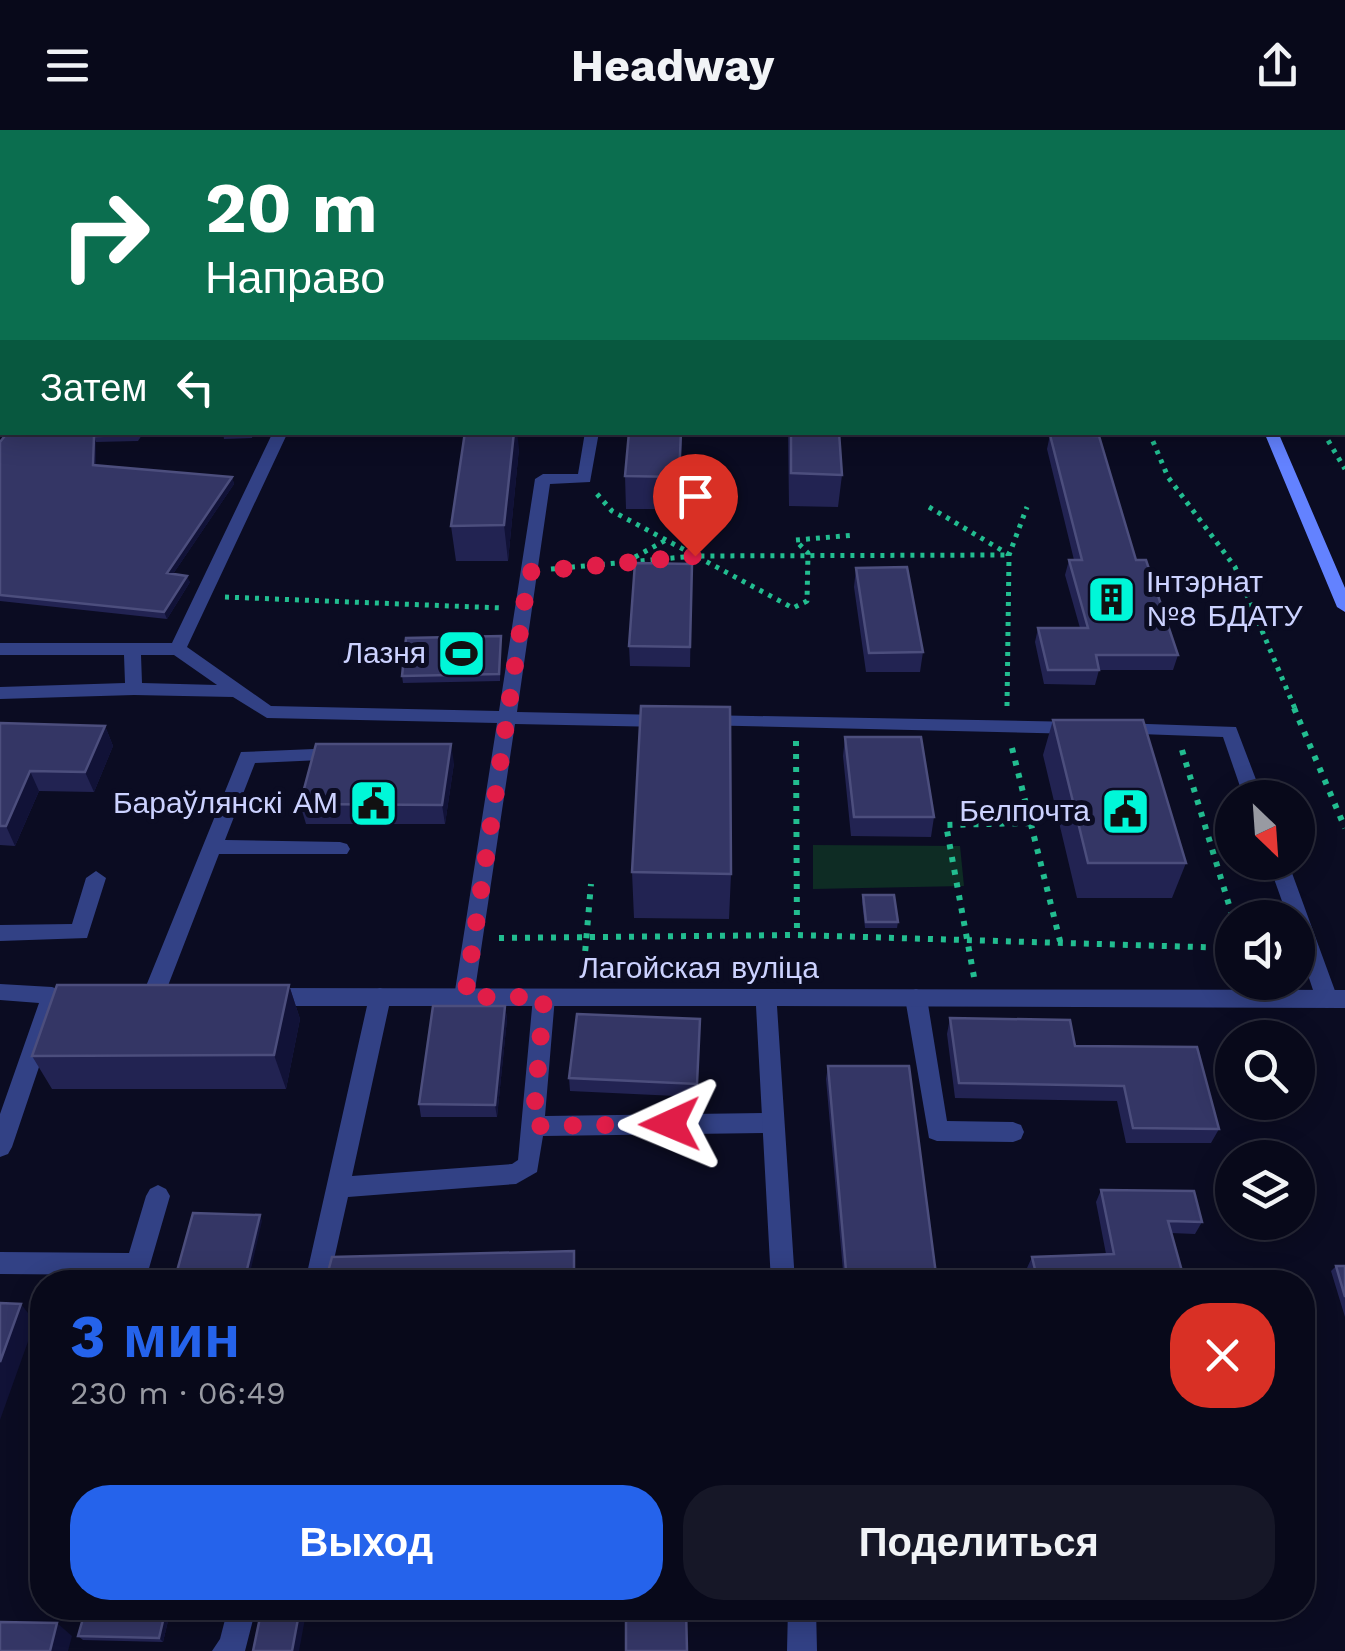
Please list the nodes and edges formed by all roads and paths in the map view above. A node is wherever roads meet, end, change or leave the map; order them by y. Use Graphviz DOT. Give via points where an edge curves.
graph roads {
  1 [pos="280,435"];
  2 [pos="592,435"];
  3 [pos="1150,435"];
  4 [pos="1271,435"];
  5 [pos="1324,435"];
  6 [pos="1345,469"];
  7 [pos="585,479"];
  8 [pos="929,508"];
  9 [pos="855,535"];
  10 [pos="666,540"];
  11 [pos="808,553"];
  12 [pos="695,556"];
  13 [pos="629,560"];
  14 [pos="529,572"];
  15 [pos="205,597"];
  16 [pos="1345,607"];
  17 [pos="523,609"];
  18 [pos="132,648"];
  19 [pos="0,649"];
  20 [pos="178,649"];
  21 [pos="134,689"];
  22 [pos="237,691"];
  23 [pos="0,692"];
  24 [pos="506,719"];
  25 [pos="796,722"];
  26 [pos="1175,730"];
  27 [pos="358,753"];
  28 [pos="1248,780"];
  29 [pos="1030,823"];
  30 [pos="1345,828"];
  31 [pos="212,847"];
  32 [pos="340,848"];
  33 [pos="96,878"];
  34 [pos="1286,880"];
  35 [pos="591,884"];
  36 [pos="1227,900"];
  37 [pos="0,933"];
  38 [pos="797,934"];
  39 [pos="586,936"];
  40 [pos="474,938"];
  41 [pos="966,939"];
  42 [pos="1215,947"];
  43 [pos="0,992"];
  44 [pos="153,996"];
  45 [pos="247,996"];
  46 [pos="380,997"];
  47 [pos="465,997"];
  48 [pos="544,997"];
  49 [pos="582,997"];
  50 [pos="766,998"];
  51 [pos="916,998"];
  52 [pos="978,998"];
  53 [pos="1336,999"];
  54 [pos="773,1123"];
  55 [pos="533,1126"];
  56 [pos="1013,1132"];
  57 [pos="0,1146"];
  58 [pos="339,1187"];
  59 [pos="158,1196"];
  60 [pos="0,1263"];
  61 [pos="95,1270"];
  62 [pos="137,1270"];
  63 [pos="320,1270"];
  64 [pos="782,1270"];
  65 [pos="239,1620"];
  66 [pos="802,1620"];
  67 [pos="228,1651"];
  68 [pos="802,1651"];
  1 -- 15 [label="street"];
  2 -- 7 [label="street"];
  3 -- 30 [label="path" via="1168,476 1244,584"];
  4 -- 16 [label="main road"];
  5 -- 6 [label="path"];
  7 -- 10 [label="path" via="612,511"];
  7 -- 14 [label="street" via="543,479"];
  8 -- 11 [label="path" via="1009,555"];
  9 -- 11 [label="path" via="795,540"];
  10 -- 12 [label="path"];
  10 -- 13 [label="path"];
  11 -- 12 [label="path"];
  11 -- 12 [label="path" via="806,602 793,608"];
  12 -- 13 [label="path"];
  13 -- 14 [label="path"];
  14 -- 17 [label="street"];
  15 -- 17 [label="path"];
  15 -- 20 [label="street"];
  17 -- 24 [label="street"];
  18 -- 19 [label="street"];
  18 -- 20 [label="street"];
  18 -- 21 [label="street"];
  20 -- 22 [label="street"];
  21 -- 22 [label="street"];
  21 -- 23 [label="street"];
  22 -- 24 [label="street" via="267,712"];
  24 -- 25 [label="street"];
  24 -- 40 [label="street"];
  25 -- 26 [label="street"];
  25 -- 38 [label="path"];
  26 -- 28 [label="street" via="1230,731"];
  26 -- 36 [label="path"];
  27 -- 31 [label="street" via="248,757"];
  29 -- 41 [label="path" via="946,825"];
  31 -- 32 [label="street"];
  31 -- 44 [label="street"];
  33 -- 37 [label="street" via="80,932"];
  34 -- 53 [label="street"];
  35 -- 39 [label="path"];
  38 -- 39 [label="path"];
  38 -- 41 [label="path"];
  39 -- 40 [label="path"];
  39 -- 49 [label="path"];
  40 -- 47 [label="street"];
  41 -- 42 [label="path"];
  41 -- 52 [label="path"];
  43 -- 57 [label="street" via="60,996"];
  45 -- 46 [label="street, Лагойская вуліца"];
  46 -- 47 [label="street, Лагойская вуліца"];
  46 -- 58 [label="street"];
  47 -- 48 [label="street, Лагойская вуліца"];
  48 -- 49 [label="street, Лагойская вуліца"];
  48 -- 55 [label="street"];
  49 -- 50 [label="street, Лагойская вуліца"];
  50 -- 51 [label="street, Лагойская вуліца"];
  50 -- 54 [label="street"];
  51 -- 52 [label="street, Лагойская вуліца"];
  51 -- 56 [label="street" via="936,1131"];
  52 -- 53 [label="street, Лагойская вуліца"];
  54 -- 55 [label="street"];
  54 -- 64 [label="street"];
  55 -- 58 [label="street" via="529,1165 516,1174"];
  58 -- 63 [label="street"];
  59 -- 62 [label="street"];
  60 -- 61 [label="street"];
  65 -- 67 [label="street"];
  66 -- 68 [label="street"];
}
